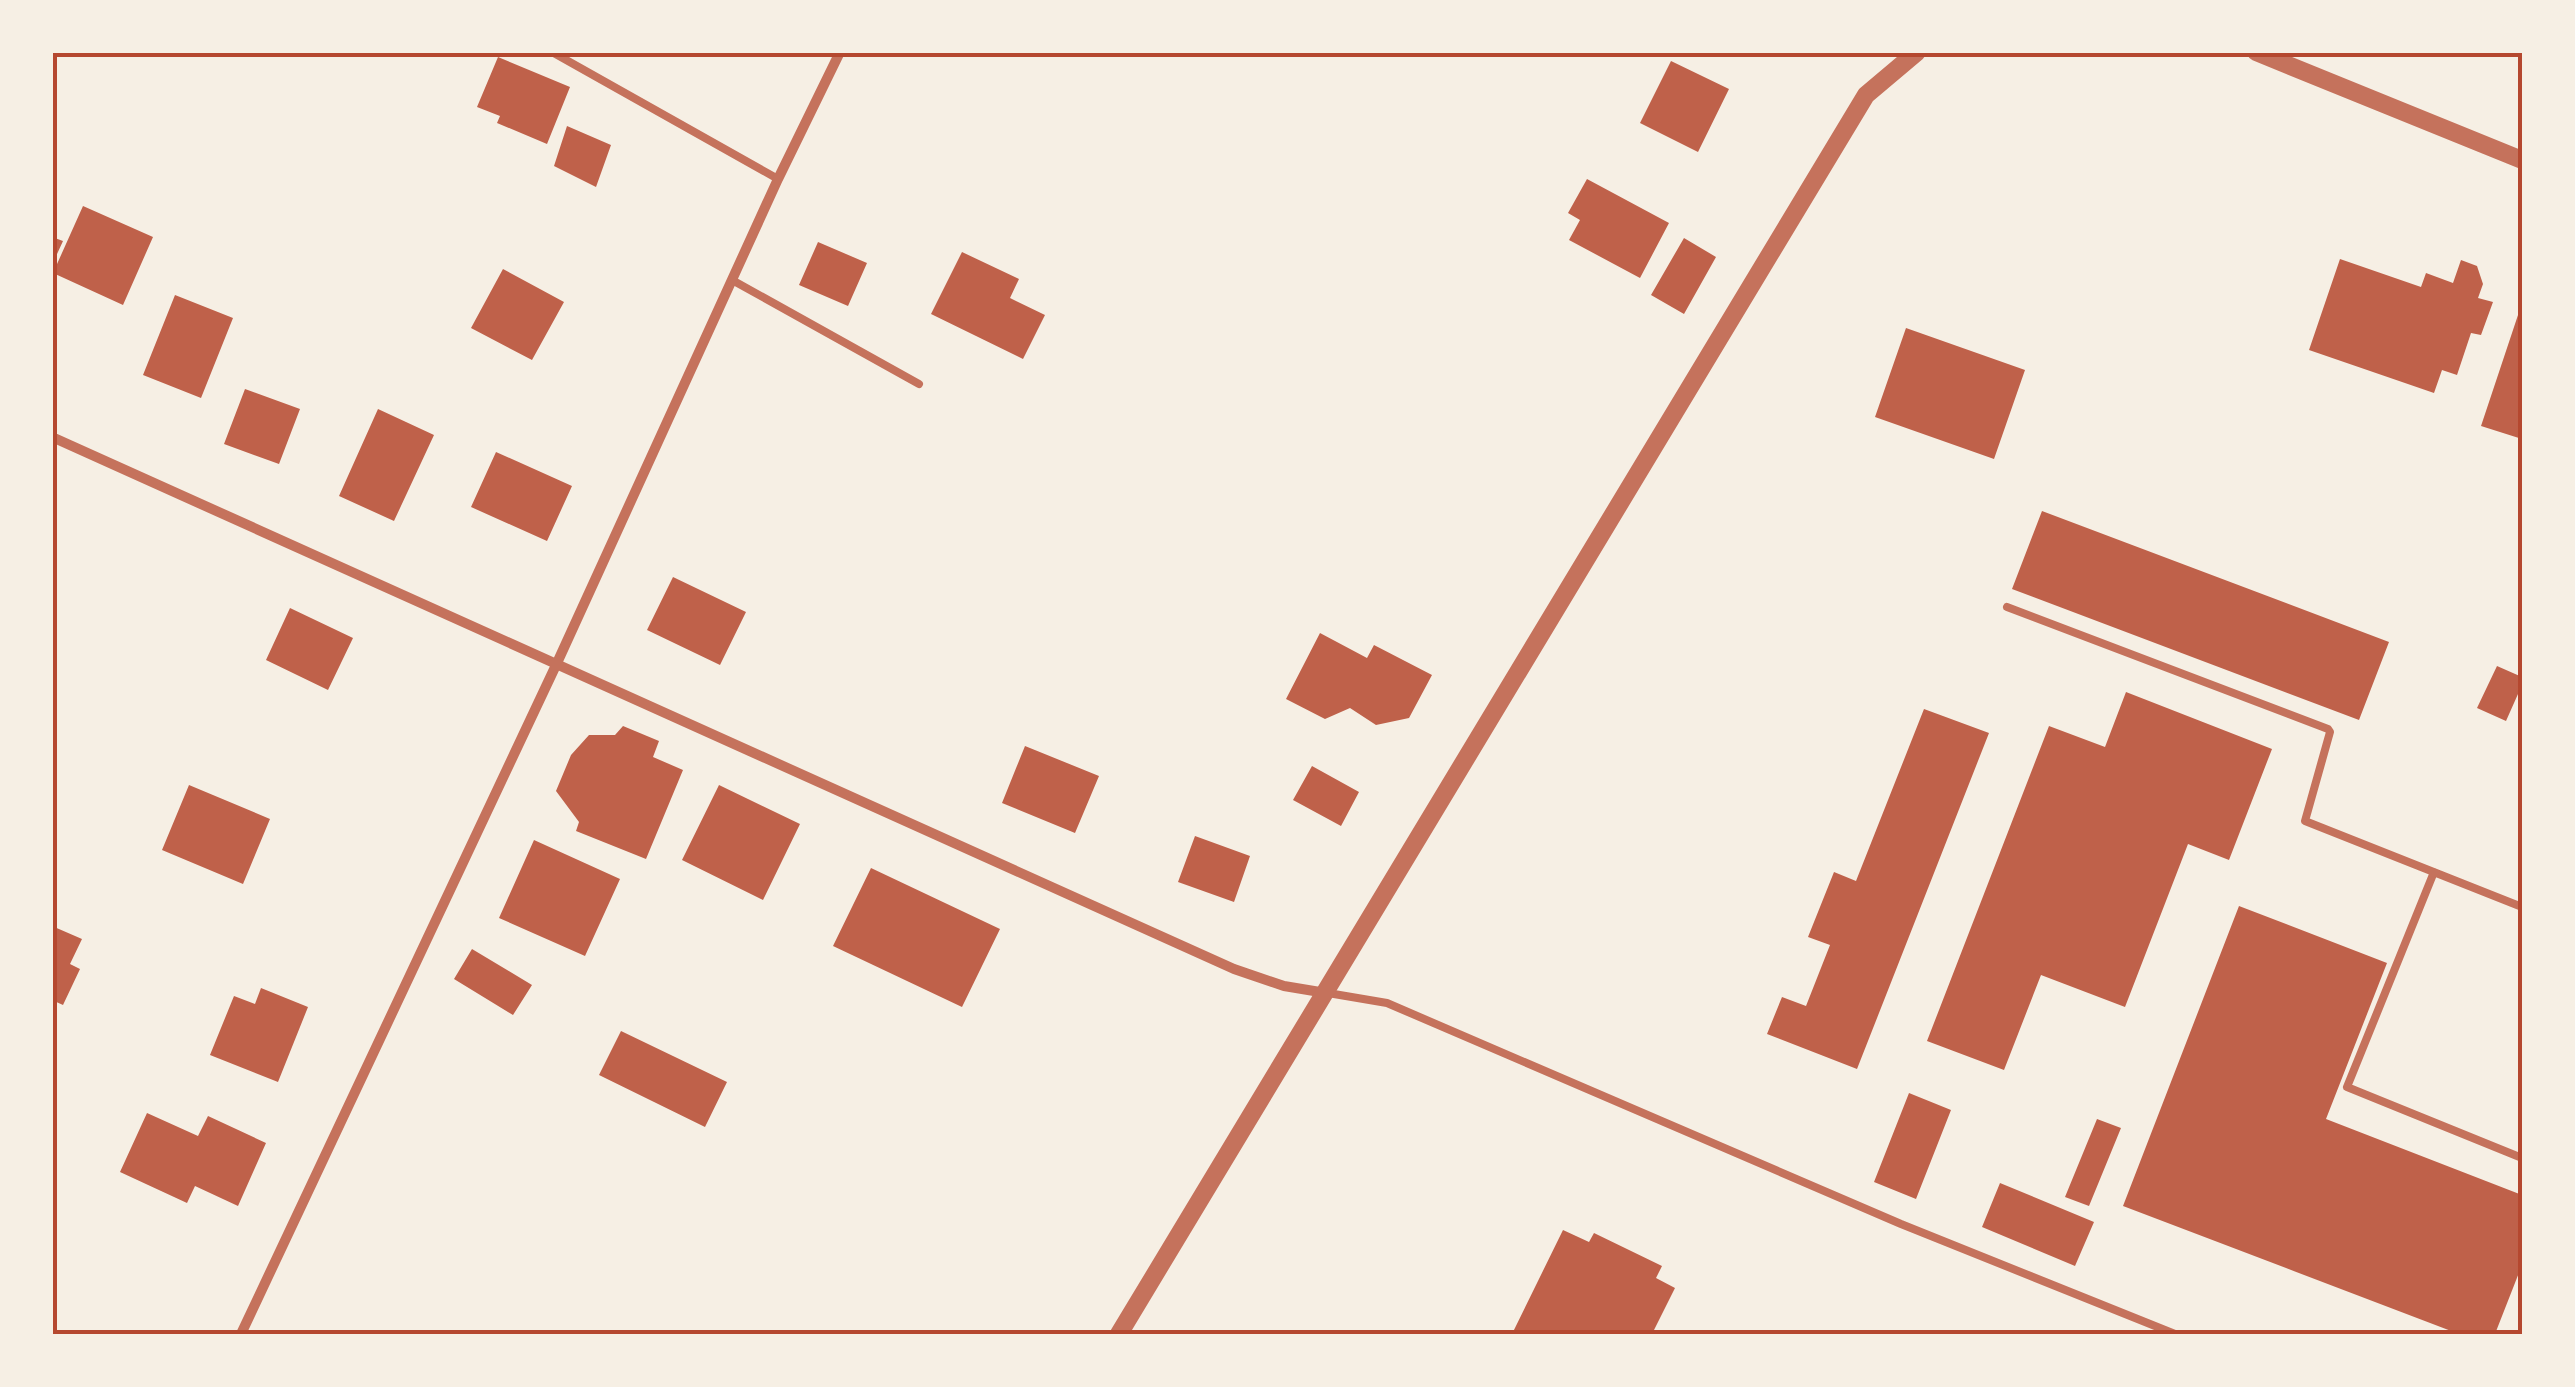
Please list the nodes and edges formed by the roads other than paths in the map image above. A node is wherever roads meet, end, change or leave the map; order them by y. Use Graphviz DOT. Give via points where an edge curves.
graph roads {
  1 [pos="552,52"];
  2 [pos="840,52"];
  3 [pos="1917,52"];
  4 [pos="2256,52"];
  5 [pos="2522,160"];
  6 [pos="778,180"];
  7 [pos="732,280"];
  8 [pos="919,384"];
  9 [pos="52,437"];
  10 [pos="2007,607"];
  11 [pos="557,663"];
  12 [pos="2434,872"];
  13 [pos="2522,907"];
  14 [pos="1327,993"];
  15 [pos="2522,1158"];
  16 [pos="241,1334"];
  17 [pos="1119,1334"];
  18 [pos="2175,1334"];
  1 -- 6 [label="lane"];
  2 -- 6 [label="street"];
  3 -- 14 [label="street" via="1866,95"];
  4 -- 5 [label="street"];
  6 -- 7 [label="street"];
  7 -- 8 [label="lane"];
  7 -- 11 [label="street"];
  9 -- 11 [label="street"];
  10 -- 12 [label="lane" via="2328,729 2305,821"];
  11 -- 14 [label="street" via="1234,970"];
  11 -- 16 [label="street"];
  12 -- 13 [label="lane"];
  12 -- 15 [label="lane" via="2347,1087"];
  14 -- 17 [label="street"];
  14 -- 18 [label="lane" via="1387,1003"];
}
